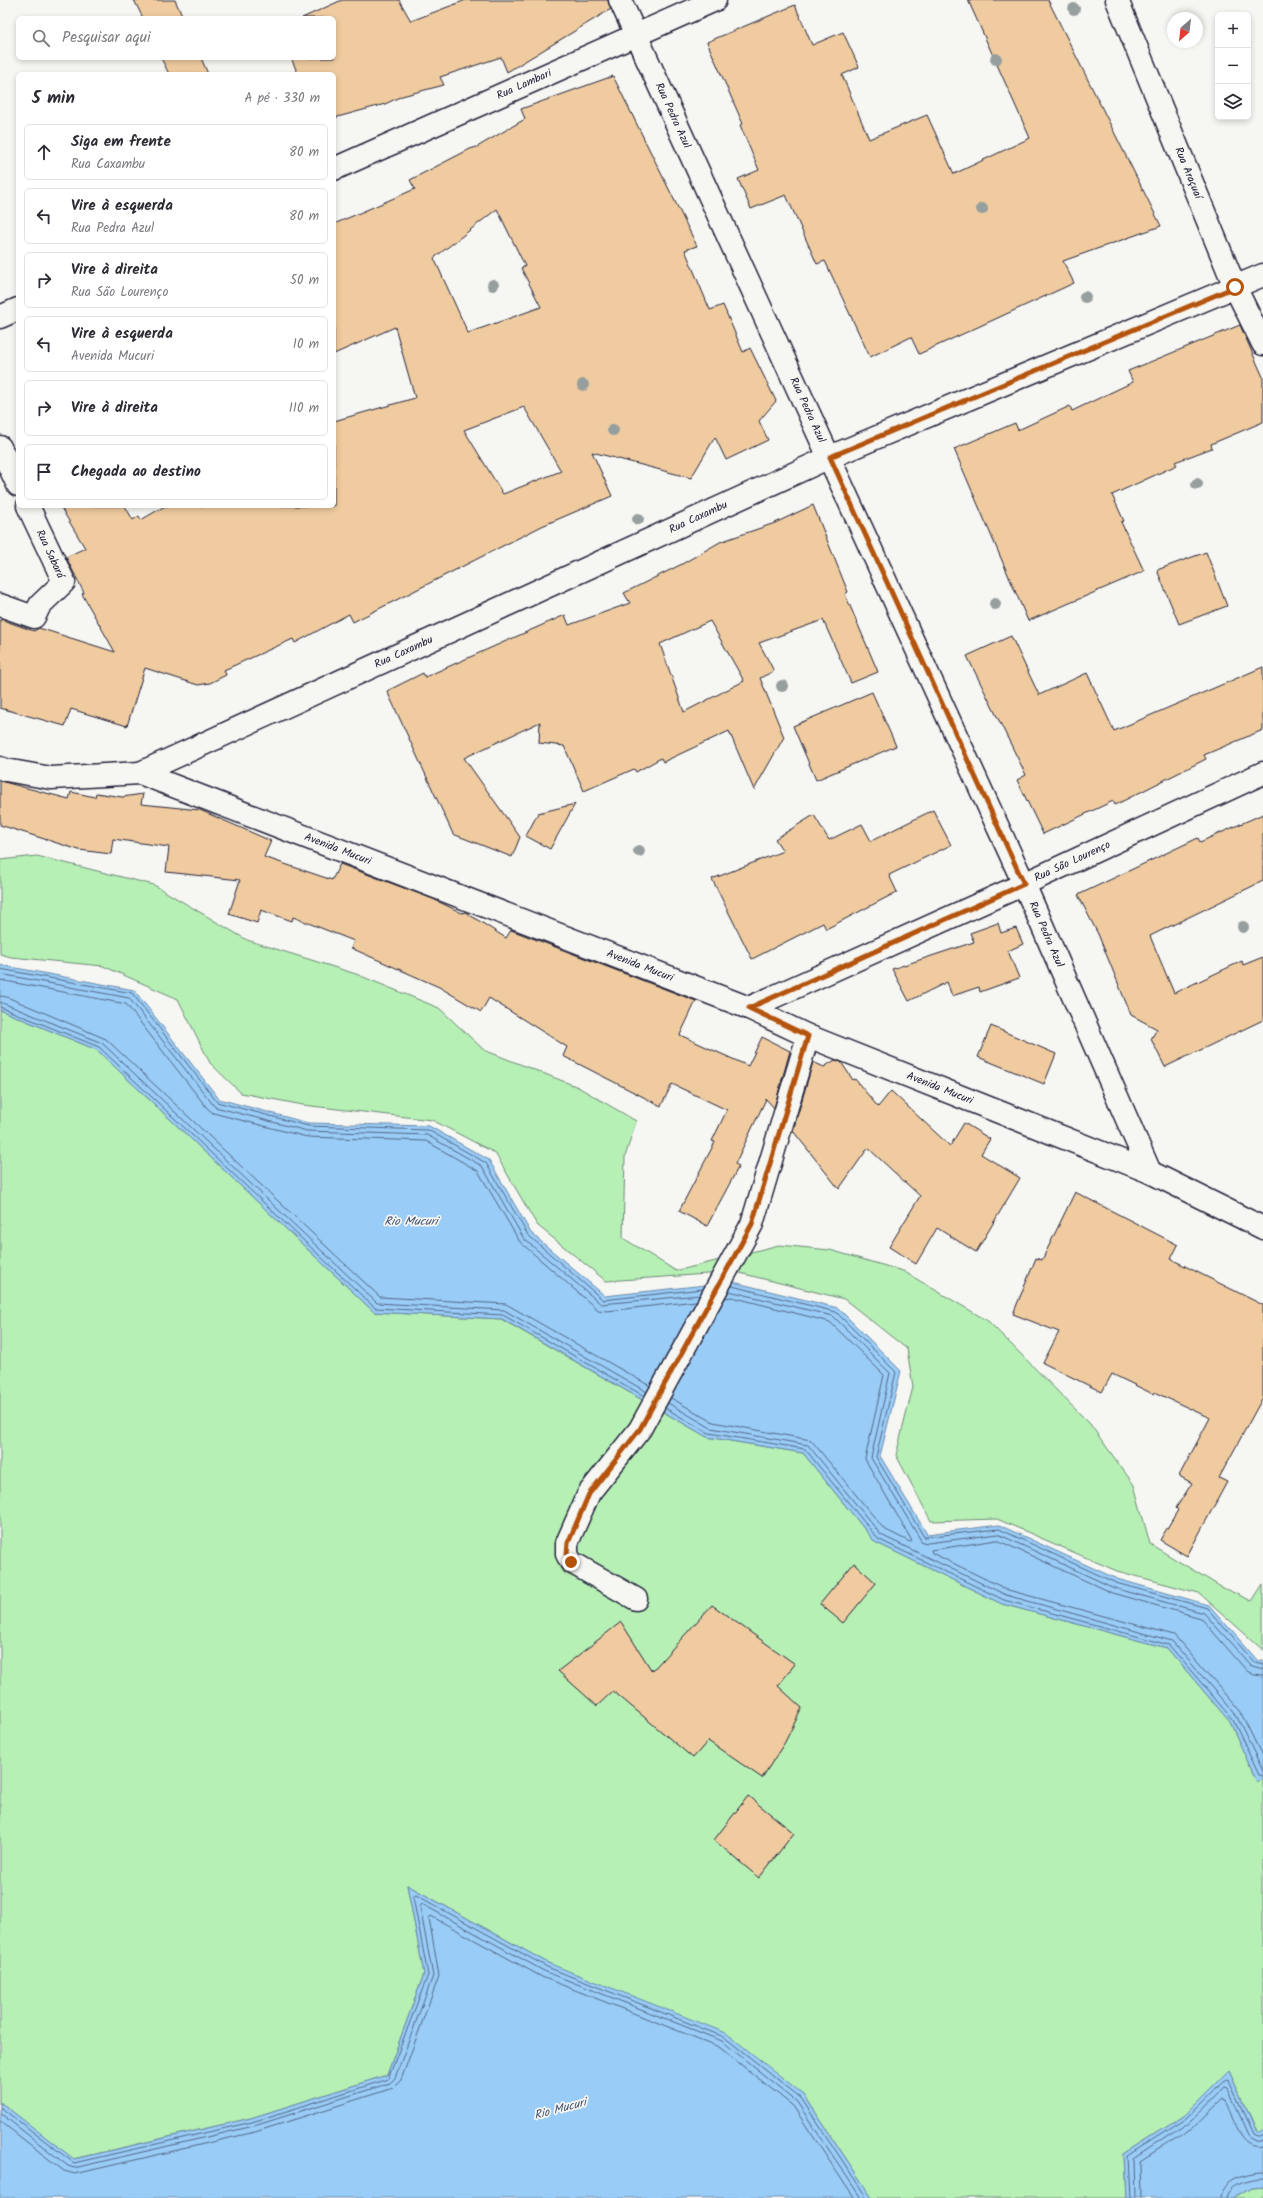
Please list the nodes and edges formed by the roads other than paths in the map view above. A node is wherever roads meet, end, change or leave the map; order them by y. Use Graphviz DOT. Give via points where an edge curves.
graph roads {
  1 [pos="620,0"];
  2 [pos="715,0"];
  3 [pos="1117,0"];
  4 [pos="636,35"];
  5 [pos="336,168"];
  6 [pos="1263,275"];
  7 [pos="1235,287"];
  8 [pos="16,310"];
  9 [pos="0,317"];
  10 [pos="1263,344"];
  11 [pos="0,447"];
  12 [pos="830,457"];
  13 [pos="16,481"];
  14 [pos="29,508"];
  15 [pos="0,605"];
  16 [pos="0,768"];
  17 [pos="140,773"];
  18 [pos="1263,773"];
  19 [pos="1024,884"];
  20 [pos="749,1008"];
  21 [pos="808,1036"];
  22 [pos="1150,1172"];
  23 [pos="1263,1228"];
  24 [pos="636,1599"];
  1 -- 4 [label="street, Rua Pedra Azul"];
  2 -- 4 [label="street, Rua Lambari"];
  3 -- 7 [label="street, Rua Araçuaí"];
  4 -- 5 [label="street, Rua Lambari"];
  4 -- 12 [label="street, Rua Pedra Azul"];
  6 -- 7 [label="street, Rua Caxambu"];
  7 -- 10 [label="street, Rua Araçuaí"];
  7 -- 12 [label="street, Rua Caxambu"];
  8 -- 9 [label="street"];
  11 -- 13 [label="street"];
  12 -- 17 [label="street, Rua Caxambu"];
  12 -- 19 [label="street, Rua Pedra Azul"];
  14 -- 15 [label="street, Rua Sabará" via="64,582 40,605 34,616"];
  16 -- 17 [label="street, Avenida Mucuri" via="51,778"];
  17 -- 20 [label="street, Avenida Mucuri"];
  18 -- 19 [label="street, Rua São Lourenço"];
  19 -- 20 [label="street, Rua São Lourenço"];
  19 -- 22 [label="street, Rua Pedra Azul"];
  20 -- 21 [label="street, Avenida Mucuri"];
  21 -- 22 [label="street, Avenida Mucuri"];
  21 -- 24 [label="street" via="752,1224 640,1429 589,1494 568,1543 567,1554 571,1562"];
  22 -- 23 [label="street, Avenida Mucuri"];
}
